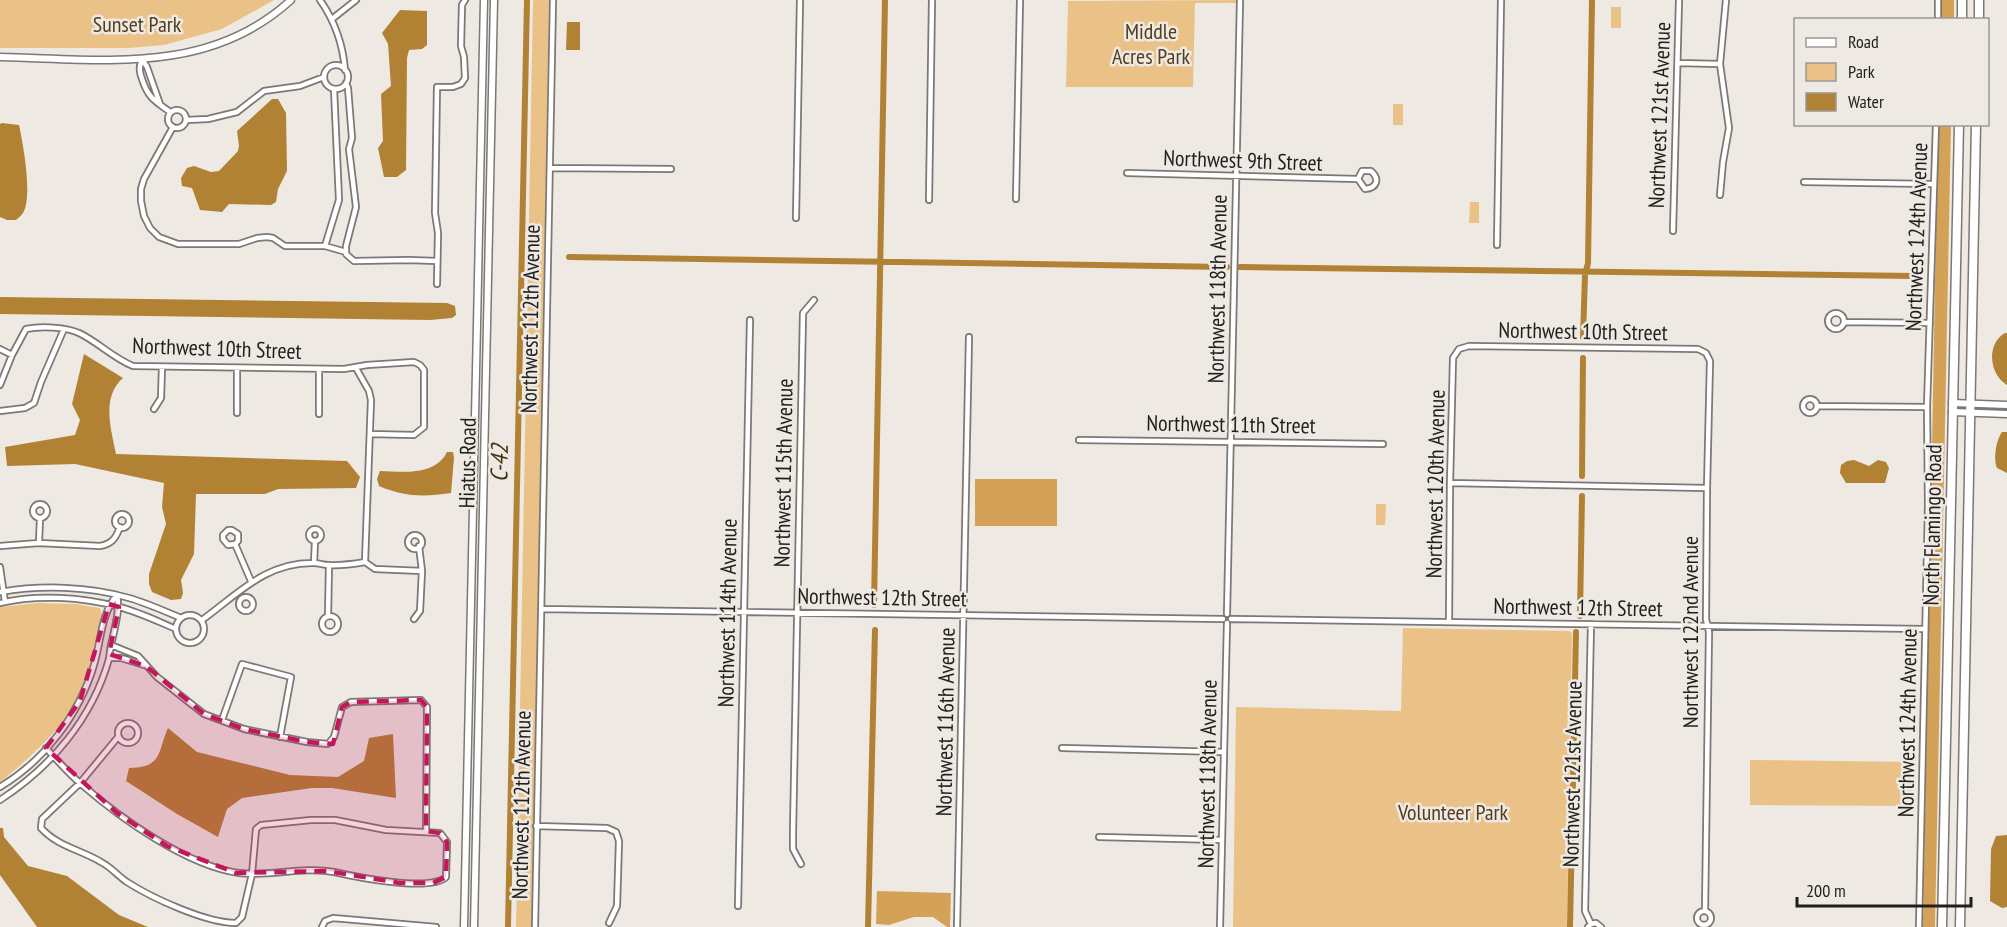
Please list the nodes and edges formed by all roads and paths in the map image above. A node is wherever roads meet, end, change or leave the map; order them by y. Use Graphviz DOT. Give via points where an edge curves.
graph roads {
  1 [pos="291,0"];
  2 [pos="320,0"];
  3 [pos="356,0"];
  4 [pos="465,0"];
  5 [pos="484,0"];
  6 [pos="494,0"];
  7 [pos="553,0"];
  8 [pos="800,0"];
  9 [pos="932,0"];
  10 [pos="1020,0"];
  11 [pos="1240,0"];
  12 [pos="1501,0"];
  13 [pos="1679,0"];
  14 [pos="1726,0"];
  15 [pos="1938,0"];
  16 [pos="1962,0"];
  17 [pos="1979,0"];
  18 [pos="1938,18"];
  19 [pos="1962,18"];
  20 [pos="1978,18"];
  21 [pos="332,19"];
  22 [pos="0,57"];
  23 [pos="142,59"];
  24 [pos="1678,63"];
  25 [pos="1720,64"];
  26 [pos="345,70"];
  27 [pos="324,77"];
  28 [pos="346,83"];
  29 [pos="334,89"];
  30 [pos="160,104"];
  31 [pos="170,112"];
  32 [pos="186,120"];
  33 [pos="1936,126"];
  34 [pos="1959,126"];
  35 [pos="1976,126"];
  36 [pos="173,127"];
  37 [pos="550,168"];
  38 [pos="671,169"];
  39 [pos="1127,173"];
  40 [pos="1236,177"];
  41 [pos="1358,180"];
  42 [pos="1804,182"];
  43 [pos="1933,184"];
  44 [pos="1720,195"];
  45 [pos="1016,199"];
  46 [pos="929,200"];
  47 [pos="796,218"];
  48 [pos="1673,231"];
  49 [pos="1497,245"];
  50 [pos="325,246"];
  51 [pos="346,252"];
  52 [pos="437,261"];
  53 [pos="437,284"];
  54 [pos="813,300"];
  55 [pos="750,320"];
  56 [pos="1844,321"];
  57 [pos="1930,322"];
  58 [pos="64,329"];
  59 [pos="969,337"];
  60 [pos="0,349"];
  61 [pos="1459,349"];
  62 [pos="1706,353"];
  63 [pos="12,355"];
  64 [pos="162,368"];
  65 [pos="237,368"];
  66 [pos="356,368"];
  67 [pos="319,369"];
  68 [pos="0,385"];
  69 [pos="2007,405"];
  70 [pos="1817,406"];
  71 [pos="1927,407"];
  72 [pos="1952,408"];
  73 [pos="1969,408"];
  74 [pos="154,409"];
  75 [pos="0,411"];
  76 [pos="237,413"];
  77 [pos="319,414"];
  78 [pos="2007,414"];
  79 [pos="370,434"];
  80 [pos="1079,440"];
  81 [pos="1230,442"];
  82 [pos="1383,444"];
  83 [pos="1450,483"];
  84 [pos="1707,488"];
  85 [pos="40,518"];
  86 [pos="120,527"];
  87 [pos="315,541"];
  88 [pos="39,543"];
  89 [pos="235,544"];
  90 [pos="0,546"];
  91 [pos="419,546"];
  92 [pos="365,562"];
  93 [pos="314,563"];
  94 [pos="329,565"];
  95 [pos="0,567"];
  96 [pos="422,571"];
  97 [pos="251,581"];
  98 [pos="2,592"];
  99 [pos="238,594"];
  100 [pos="117,595"];
  101 [pos="242,599"];
  102 [pos="2,602"];
  103 [pos="109,604"];
  104 [pos="119,607"];
  105 [pos="541,609"];
  106 [pos="744,612"];
  107 [pos="797,612"];
  108 [pos="328,615"];
  109 [pos="963,615"];
  110 [pos="181,618"];
  111 [pos="414,619"];
  112 [pos="1227,619"];
  113 [pos="202,620"];
  114 [pos="1449,622"];
  115 [pos="1591,624"];
  116 [pos="1708,626"];
  117 [pos="176,628"];
  118 [pos="1925,629"];
  119 [pos="111,645"];
  120 [pos="109,658"];
  121 [pos="146,666"];
  122 [pos="222,720"];
  123 [pos="118,737"];
  124 [pos="280,737"];
  125 [pos="46,748"];
  126 [pos="1062,748"];
  127 [pos="1224,752"];
  128 [pos="54,756"];
  129 [pos="80,783"];
  130 [pos="0,787"];
  131 [pos="0,800"];
  132 [pos="536,826"];
  133 [pos="426,831"];
  134 [pos="1099,837"];
  135 [pos="1222,840"];
  136 [pos="801,864"];
  137 [pos="252,874"];
  138 [pos="738,906"];
  139 [pos="1705,912"];
  140 [pos="609,923"];
  141 [pos="1589,925"];
  142 [pos="322,927"];
  143 [pos="436,927"];
  144 [pos="464,927"];
  145 [pos="474,927"];
  146 [pos="535,927"];
  147 [pos="957,927"];
  148 [pos="1220,927"];
  149 [pos="1601,927"];
  150 [pos="1919,927"];
  151 [pos="1942,927"];
  152 [pos="1960,927"];
  1 -- 23 [label="main road" via="254,27 216,45 173,57"];
  2 -- 21 [label="street"];
  3 -- 21 [label="street"];
  4 -- 52 [label="street" via="461,46 465,78 453,87 437,87"];
  5 -- 144 [label="main road, Hiatus Road"];
  6 -- 145 [label="main road, Hiatus Road"];
  7 -- 37 [label="street, Northwest 112th Avenue"];
  8 -- 47 [label="street"];
  9 -- 46 [label="street"];
  10 -- 45 [label="street"];
  11 -- 40 [label="street, Northwest 118th Avenue"];
  12 -- 49 [label="street"];
  13 -- 24 [label="street, Northwest 121st Avenue"];
  14 -- 25 [label="street"];
  15 -- 18 [label="street"];
  16 -- 19 [label="highway"];
  17 -- 20 [label="highway"];
  21 -- 26 [label="street"];
  22 -- 23 [label="main road"];
  23 -- 30 [label="street"];
  23 -- 30 [label="street" via="138,68 146,93"];
  24 -- 25 [label="street"];
  24 -- 48 [label="street, Northwest 121st Avenue"];
  25 -- 44 [label="street" via="1729,128"];
  26 -- 27 [label="street" via="332,66"];
  26 -- 28 [label="street"];
  27 -- 29 [label="street"];
  27 -- 32 [label="street" via="300,86 264,91 237,112"];
  28 -- 29 [label="street"];
  28 -- 51 [label="street" via="356,195"];
  29 -- 50 [label="street" via="339,200"];
  30 -- 31 [label="street"];
  31 -- 32 [label="street" via="180,110"];
  31 -- 36 [label="street" via="168,119"];
  32 -- 36 [label="street" via="180,127"];
  33 -- 43 [label="street, Northwest 124th Avenue"];
  34 -- 72 [label="highway, North Flamingo Road"];
  35 -- 73 [label="highway, North Flamingo Road"];
  36 -- 50 [label="street" via="141,189 144,216 159,237 189,244 239,244 267,237 285,246"];
  37 -- 38 [label="street"];
  37 -- 105 [label="street, Northwest 112th Avenue"];
  39 -- 40 [label="street, Northwest 9th Street"];
  40 -- 41 [label="street, Northwest 9th Street"];
  40 -- 81 [label="street, Northwest 118th Avenue"];
  41 -- 41 [label="street, Northwest 9th Street" via="1362,171 1371,171 1377,180 1376,185 1365,189"];
  42 -- 43 [label="street"];
  43 -- 57 [label="street, Northwest 124th Avenue"];
  50 -- 51 [label="street"];
  51 -- 52 [label="street" via="354,261"];
  52 -- 53 [label="street"];
  54 -- 107 [label="street, Northwest 115th Avenue" via="803,313"];
  55 -- 106 [label="street, Northwest 114th Avenue"];
  56 -- 57 [label="street"];
  57 -- 71 [label="street, Northwest 124th Avenue"];
  58 -- 63 [label="street, Northwest 10th Street" via="26,329"];
  58 -- 64 [label="street, Northwest 10th Street" via="78,332 133,366"];
  58 -- 75 [label="street" via="34,402 25,408"];
  59 -- 109 [label="street, Northwest 116th Avenue"];
  60 -- 63 [label="street"];
  61 -- 62 [label="street, Northwest 10th Street" via="1698,349"];
  61 -- 83 [label="street, Northwest 120th Avenue" via="1454,358"];
  62 -- 84 [label="street, Northwest 122nd Avenue" via="1710,361"];
  63 -- 68 [label="street"];
  64 -- 65 [label="street, Northwest 10th Street"];
  64 -- 74 [label="street" via="161,398"];
  65 -- 67 [label="street, Northwest 10th Street"];
  65 -- 76 [label="street"];
  66 -- 67 [label="street, Northwest 10th Street"];
  66 -- 79 [label="street" via="371,400"];
  66 -- 79 [label="street, Northwest 10th Street" via="414,362 424,370 424,427 414,435"];
  67 -- 77 [label="street"];
  69 -- 73 [label="main road"];
  70 -- 71 [label="street"];
  71 -- 118 [label="street, Northwest 124th Avenue"];
  72 -- 73 [label="main road"];
  72 -- 151 [label="highway, North Flamingo Road"];
  73 -- 78 [label="main road"];
  73 -- 152 [label="highway, North Flamingo Road"];
  79 -- 92 [label="street"];
  80 -- 81 [label="street, Northwest 11th Street"];
  81 -- 82 [label="street, Northwest 11th Street"];
  81 -- 112 [label="street, Northwest 118th Avenue"];
  83 -- 84 [label="street"];
  83 -- 114 [label="street, Northwest 120th Avenue"];
  84 -- 116 [label="street, Northwest 122nd Avenue"];
  85 -- 88 [label="street"];
  86 -- 88 [label="street" via="108,545"];
  87 -- 93 [label="street"];
  88 -- 90 [label="street"];
  89 -- 97 [label="street"];
  91 -- 96 [label="street"];
  92 -- 94 [label="street"];
  92 -- 96 [label="street" via="375,569"];
  93 -- 94 [label="street"];
  93 -- 97 [label="street" via="275,569"];
  94 -- 108 [label="street"];
  95 -- 98 [label="street"];
  96 -- 111 [label="street" via="420,611"];
  97 -- 99 [label="street"];
  98 -- 100 [label="street" via="67,588"];
  98 -- 102 [label="street"];
  99 -- 101 [label="street"];
  99 -- 113 [label="street"];
  100 -- 103 [label="street"];
  100 -- 104 [label="street"];
  100 -- 110 [label="street"];
  102 -- 103 [label="street" via="65,599"];
  103 -- 104 [label="street"];
  103 -- 125 [label="street" via="94,666 80,701"];
  104 -- 117 [label="street"];
  104 -- 119 [label="street"];
  105 -- 106 [label="street, Northwest 12th Street"];
  105 -- 132 [label="street, Northwest 112th Avenue"];
  106 -- 107 [label="street, Northwest 12th Street"];
  106 -- 138 [label="street, Northwest 114th Avenue"];
  107 -- 109 [label="street, Northwest 12th Street"];
  107 -- 136 [label="street, Northwest 115th Avenue" via="793,849"];
  109 -- 112 [label="street, Northwest 12th Street"];
  109 -- 147 [label="street, Northwest 116th Avenue"];
  110 -- 113 [label="street" via="194,615"];
  110 -- 117 [label="street"];
  112 -- 114 [label="street, Northwest 12th Street"];
  112 -- 127 [label="street, Northwest 118th Avenue"];
  113 -- 117 [label="street" via="204,635 195,643 184,642"];
  114 -- 115 [label="street, Northwest 12th Street"];
  115 -- 116 [label="street, Northwest 12th Street"];
  115 -- 141 [label="street, Northwest 121st Avenue" via="1585,911"];
  116 -- 118 [label="street, Northwest 12th Street"];
  116 -- 139 [label="street, Northwest 122nd Avenue"];
  118 -- 150 [label="street, Northwest 124th Avenue"];
  119 -- 120 [label="street"];
  119 -- 121 [label="street" via="138,656"];
  120 -- 121 [label="street"];
  120 -- 128 [label="street" via="96,694 76,730"];
  121 -- 122 [label="street" via="204,714"];
  122 -- 124 [label="street"];
  122 -- 124 [label="street" via="242,664 291,677"];
  123 -- 123 [label="street" via="132,742 137,729 124,724 118,729"];
  123 -- 129 [label="street"];
  124 -- 133 [label="street" via="328,744 334,737 342,707 351,702 421,700 427,707"];
  125 -- 128 [label="street"];
  125 -- 130 [label="street"];
  126 -- 127 [label="street"];
  127 -- 135 [label="street, Northwest 118th Avenue"];
  128 -- 129 [label="street"];
  128 -- 131 [label="street"];
  129 -- 137 [label="street" via="167,846 216,868"];
  129 -- 137 [label="street" via="42,819 41,828 50,838 103,863 127,882 210,919 236,923 242,917"];
  132 -- 140 [label="street" via="607,828 616,832 617,906"];
  132 -- 146 [label="street, Northwest 112th Avenue"];
  133 -- 137 [label="street" via="386,830 335,820 261,825 256,828"];
  133 -- 137 [label="street" via="440,833 447,842 446,877 441,882 400,883 327,871"];
  134 -- 135 [label="street"];
  135 -- 148 [label="street, Northwest 118th Avenue"];
  141 -- 149 [label="street" via="1596,923"];
  142 -- 143 [label="street" via="333,918"];
}
